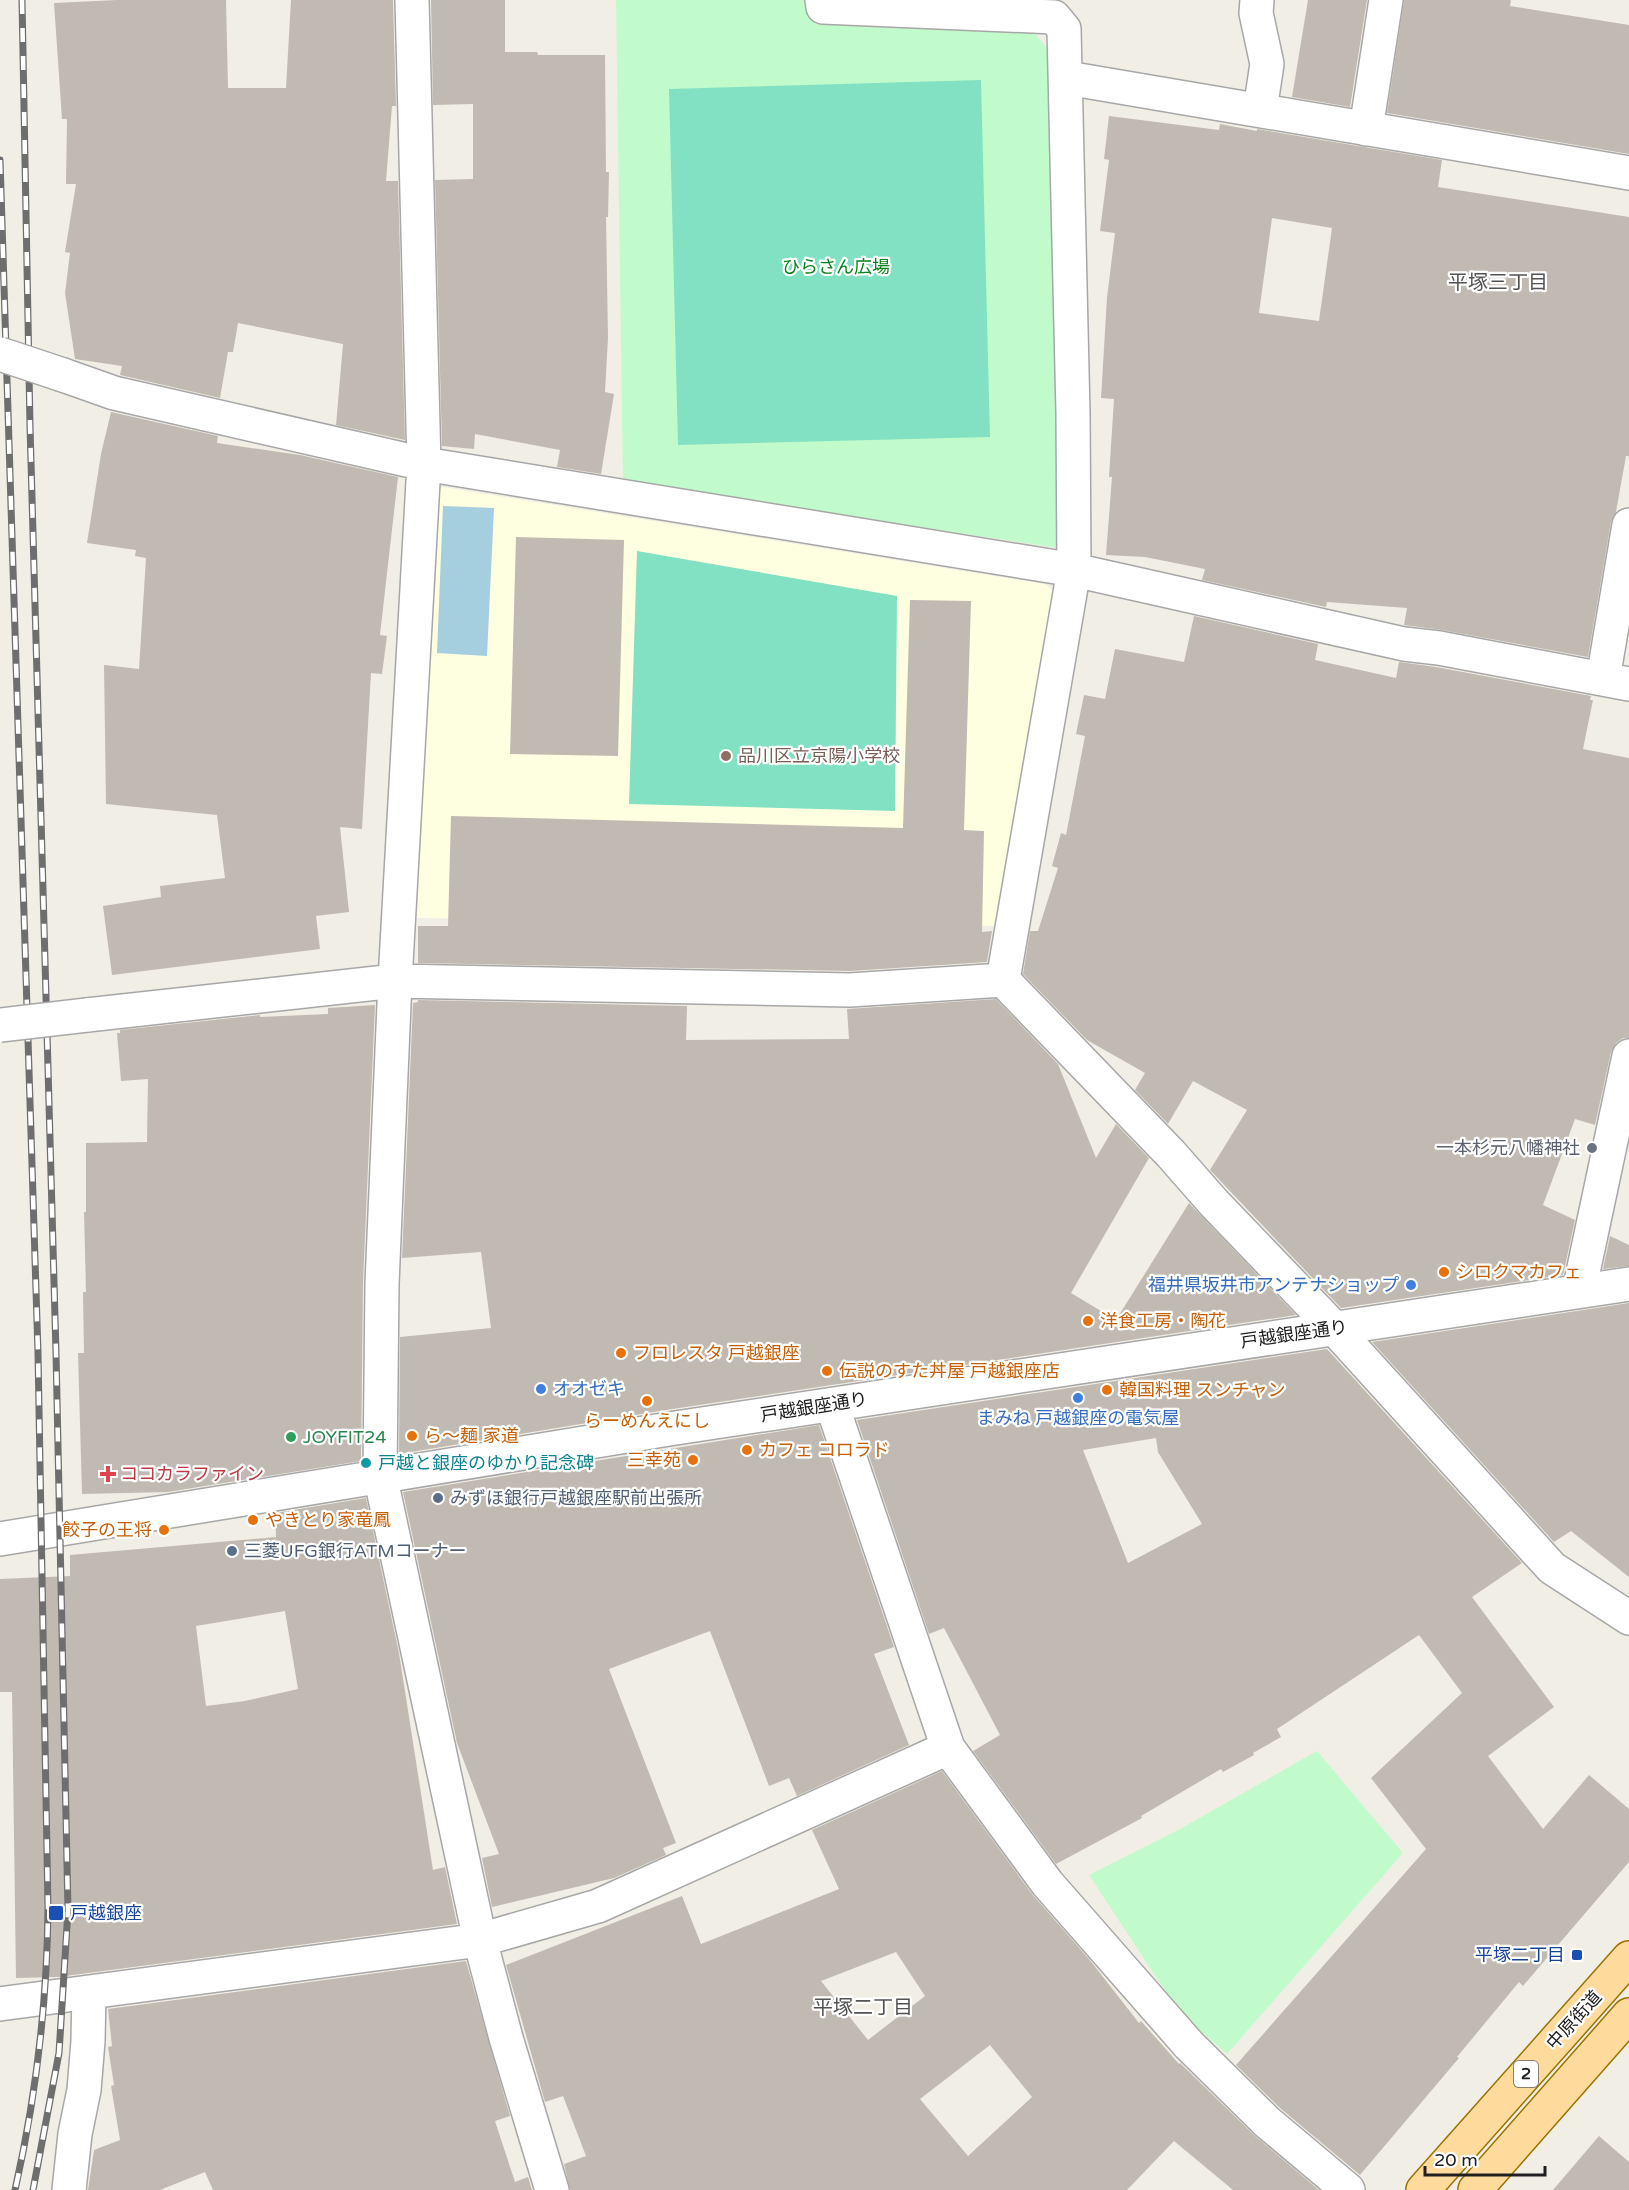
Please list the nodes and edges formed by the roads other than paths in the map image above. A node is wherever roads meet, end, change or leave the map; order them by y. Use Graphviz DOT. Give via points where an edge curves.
graph roads {
  1 [pos="412,0"];
  2 [pos="822,0"];
  3 [pos="1257,0"];
  4 [pos="1386,0"];
  5 [pos="1066,78"];
  6 [pos="1260,110"];
  7 [pos="1366,129"];
  8 [pos="1629,173"];
  9 [pos="0,354"];
  10 [pos="424,464"];
  11 [pos="1629,525"];
  12 [pos="1074,570"];
  13 [pos="1616,682"];
  14 [pos="1003,980"];
  15 [pos="395,981"];
  16 [pos="0,1024"];
  17 [pos="1629,1056"];
  18 [pos="1629,1284"];
  19 [pos="1579,1291"];
  20 [pos="1334,1328"];
  21 [pos="832,1405"];
  22 [pos="380,1475"];
  23 [pos="0,1539"];
  24 [pos="1629,1618"];
  25 [pos="948,1748"];
  26 [pos="480,1940"];
  27 [pos="1629,1958"];
  28 [pos="89,1992"];
  29 [pos="0,2004"];
  30 [pos="1629,2015"];
  31 [pos="69,2190"];
  32 [pos="552,2190"];
  33 [pos="1348,2190"];
  34 [pos="1423,2190"];
  35 [pos="1474,2190"];
  1 -- 10 [label="street"];
  2 -- 5 [label="street" via="823,7 1054,17 1064,29"];
  3 -- 6 [label="street" via="1267,64"];
  4 -- 7 [label="street"];
  5 -- 6 [label="street"];
  5 -- 12 [label="street"];
  6 -- 7 [label="street"];
  7 -- 8 [label="street"];
  9 -- 10 [label="street, bridge" via="114,393"];
  10 -- 12 [label="street"];
  10 -- 15 [label="street"];
  11 -- 13 [label="street"];
  12 -- 13 [label="street" via="1404,644"];
  12 -- 14 [label="street"];
  14 -- 15 [label="street" via="850,990"];
  14 -- 20 [label="street"];
  15 -- 16 [label="street, bridge"];
  15 -- 22 [label="street" via="382,1284"];
  17 -- 19 [label="street"];
  18 -- 19 [label="street, 戸越銀座通り"];
  19 -- 20 [label="street, 戸越銀座通り"];
  20 -- 21 [label="street, 戸越銀座通り"];
  20 -- 24 [label="street" via="1552,1568"];
  21 -- 22 [label="street, 戸越銀座通り"];
  21 -- 25 [label="street"];
  22 -- 23 [label="street, 戸越銀座通り"];
  22 -- 26 [label="street"];
  25 -- 26 [label="street" via="598,1906"];
  25 -- 33 [label="street" via="1047,1883 1189,2045 1267,2122"];
  26 -- 28 [label="street"];
  26 -- 32 [label="street"];
  27 -- 34 [label="main road, 中原街道 / 2"];
  28 -- 29 [label="street"];
  28 -- 31 [label="street" via="84,2090"];
  30 -- 35 [label="main road, 2"];
}
